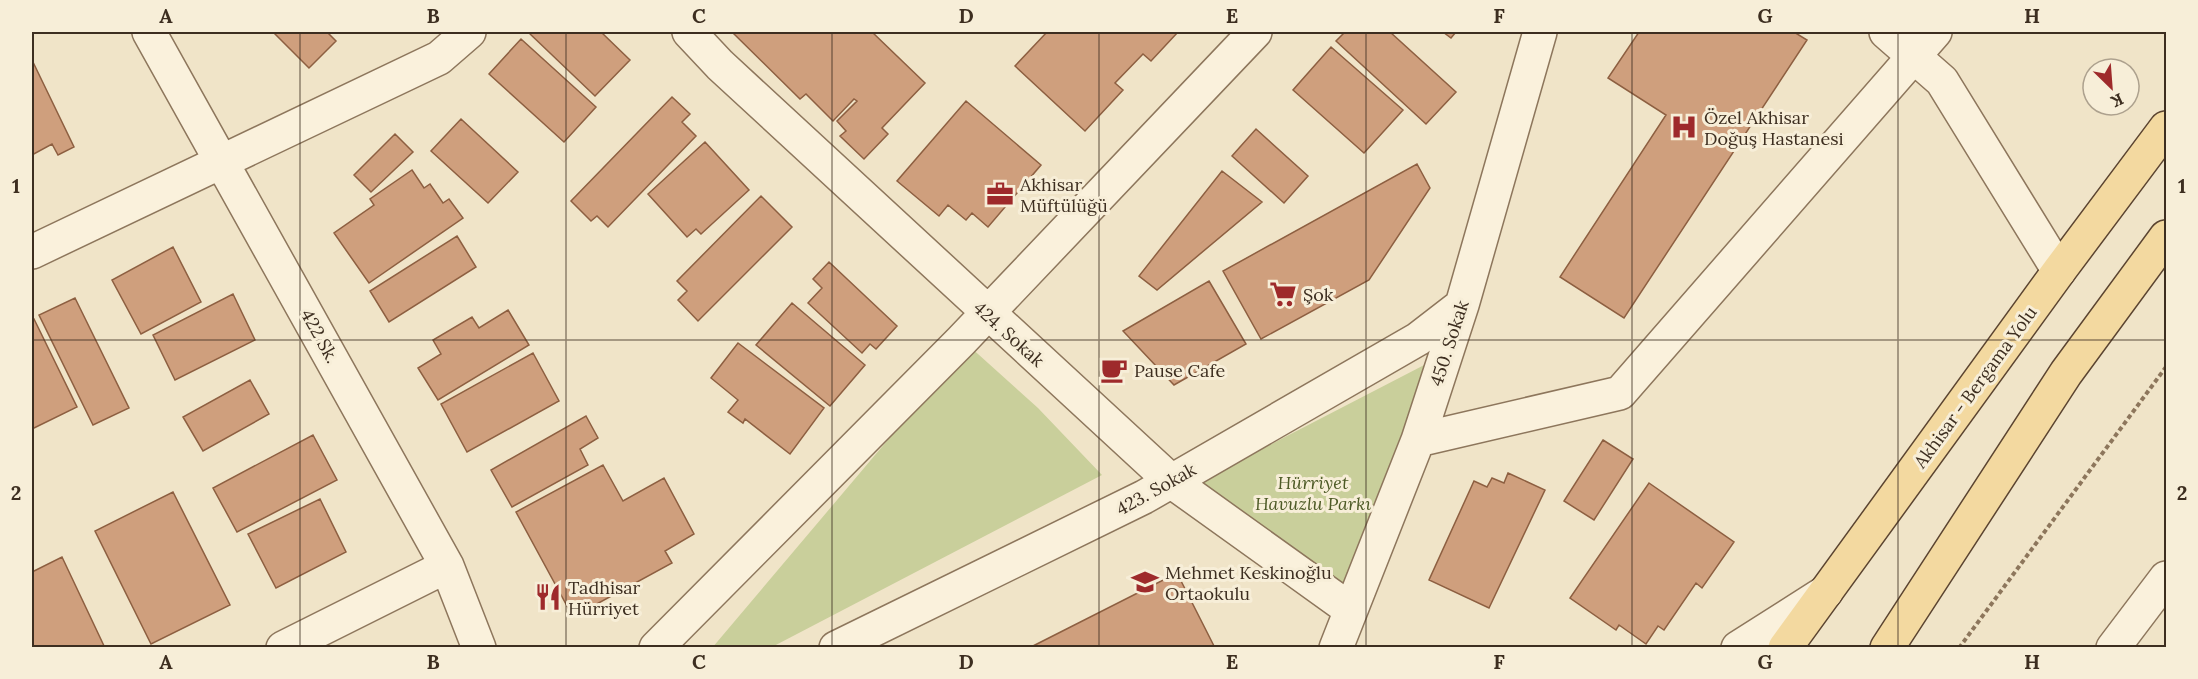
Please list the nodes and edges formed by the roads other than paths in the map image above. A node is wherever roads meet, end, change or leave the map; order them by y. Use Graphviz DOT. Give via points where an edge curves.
graph roads {
  1 [pos="149,32"];
  2 [pos="469,32"];
  3 [pos="689,32"];
  4 [pos="1255,32"];
  5 [pos="1540,32"];
  6 [pos="1886,32"];
  7 [pos="1935,32"];
  8 [pos="1915,57"];
  9 [pos="2166,128"];
  10 [pos="221,161"];
  11 [pos="2166,237"];
  12 [pos="32,252"];
  13 [pos="2059,271"];
  14 [pos="1462,305"];
  15 [pos="986,313"];
  16 [pos="1418,440"];
  17 [pos="1172,481"];
  18 [pos="447,566"];
  19 [pos="2166,578"];
  20 [pos="1826,592"];
  21 [pos="1350,610"];
  22 [pos="283,648"];
  23 [pos="478,648"];
  24 [pos="656,648"];
  25 [pos="836,648"];
  26 [pos="1336,648"];
  27 [pos="1738,648"];
  28 [pos="1785,648"];
  29 [pos="1887,648"];
  30 [pos="2113,648"];
  1 -- 10 [label="street, 422 Sk."];
  2 -- 10 [label="street" via="439,58"];
  3 -- 15 [label="street, 424. Sokak"];
  4 -- 15 [label="street"];
  5 -- 14 [label="street, 450. Sokak"];
  6 -- 8 [label="street"];
  7 -- 8 [label="street"];
  8 -- 13 [label="street" via="1942,81"];
  8 -- 16 [label="street" via="1620,393"];
  9 -- 13 [label="main road, Akhisar - Bergama Yolu"];
  10 -- 12 [label="street"];
  10 -- 18 [label="street, 422 Sk."];
  11 -- 29 [label="main road" via="2066,373"];
  13 -- 20 [label="main road, Akhisar - Bergama Yolu"];
  14 -- 16 [label="street, 450. Sokak"];
  14 -- 17 [label="street, 423. Sokak" via="1418,339"];
  15 -- 17 [label="street, 424. Sokak"];
  15 -- 24 [label="street"];
  16 -- 21 [label="street, 450. Sokak"];
  17 -- 21 [label="street, 424. Sokak"];
  17 -- 25 [label="street, 423. Sokak"];
  18 -- 22 [label="street"];
  18 -- 23 [label="street, 422 Sk."];
  19 -- 30 [label="street"];
  20 -- 27 [label="street"];
  20 -- 28 [label="main road, Akhisar - Bergama Yolu"];
  21 -- 26 [label="street, 450. Sokak"];
}
